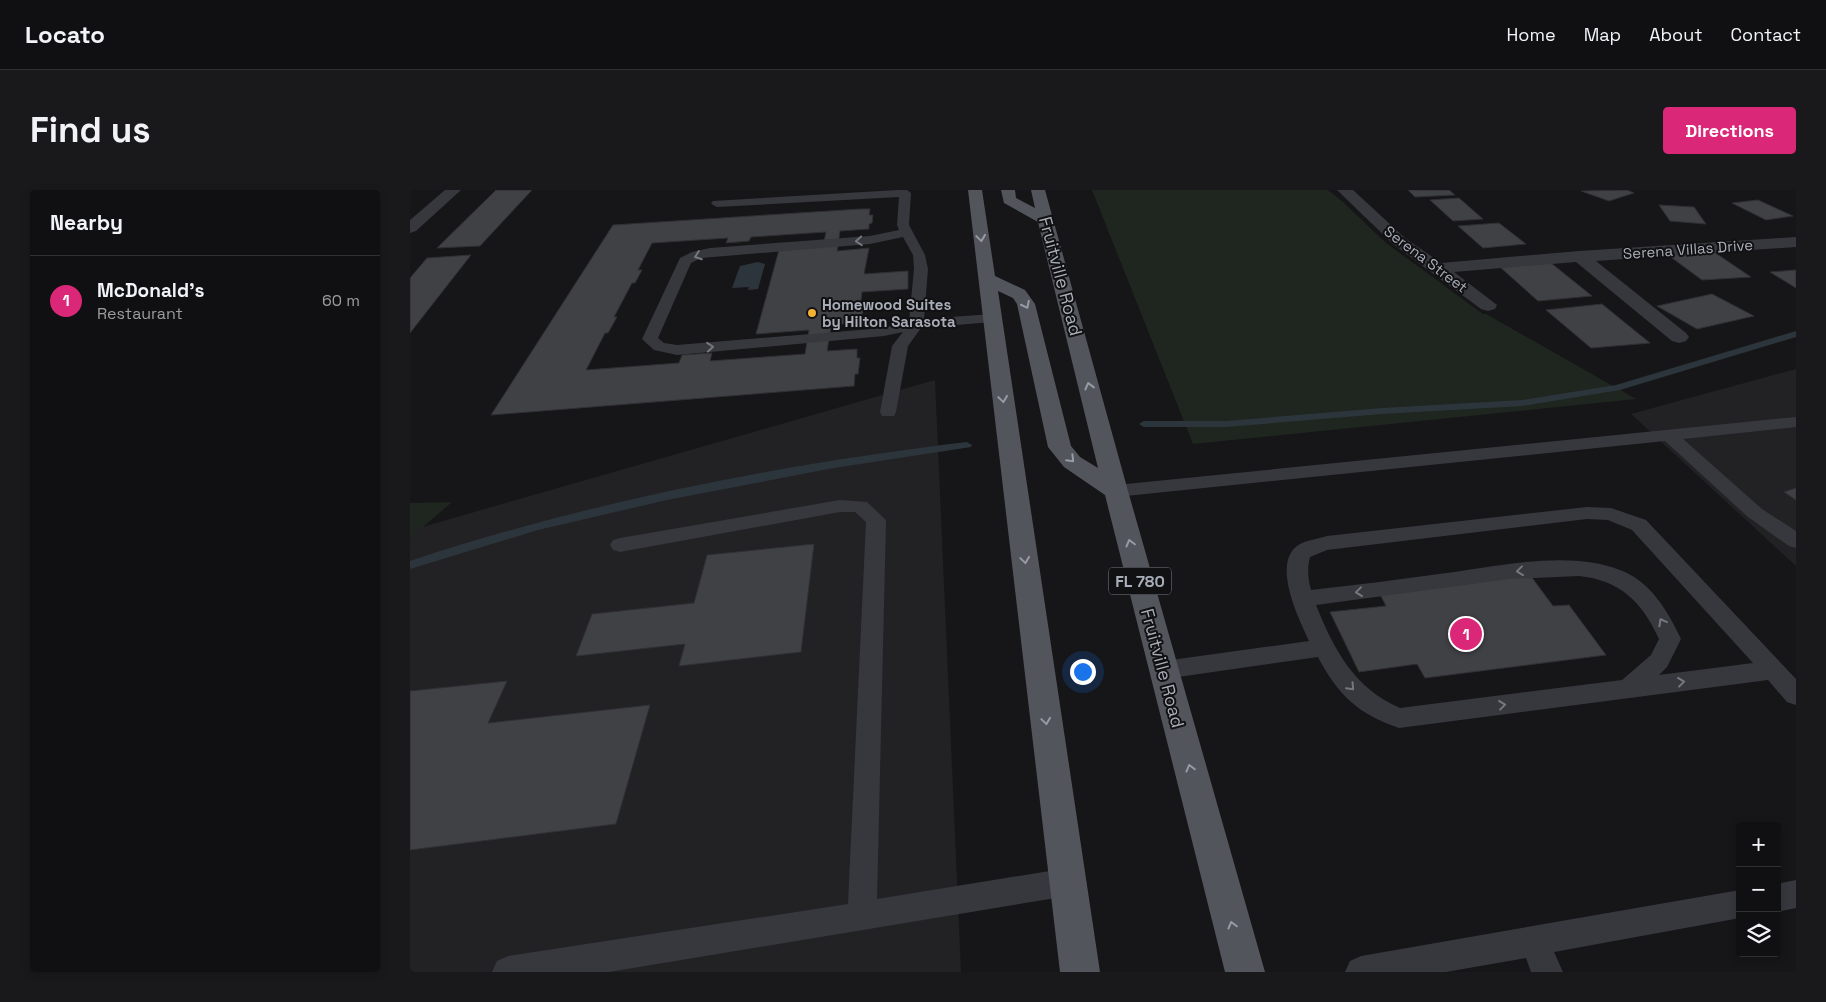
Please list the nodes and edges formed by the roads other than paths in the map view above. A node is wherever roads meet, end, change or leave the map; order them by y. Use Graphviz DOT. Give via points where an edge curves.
graph roads {
  1 [pos="454,190"];
  2 [pos="974,190"];
  3 [pos="1008,190"];
  4 [pos="1038,190"];
  5 [pos="1344,190"];
  6 [pos="717,203"];
  7 [pos="1047,220"];
  8 [pos="410,228"];
  9 [pos="907,232"];
  10 [pos="1796,242"];
  11 [pos="1579,256"];
  12 [pos="1437,269"];
  13 [pos="987,279"];
  14 [pos="1488,305"];
  15 [pos="992,318"];
  16 [pos="916,324"];
  17 [pos="1680,337"];
  18 [pos="888,412"];
  19 [pos="1796,422"];
  20 [pos="1670,436"];
  21 [pos="1116,491"];
  22 [pos="1796,541"];
  23 [pos="620,545"];
  24 [pos="1304,600"];
  25 [pos="1322,648"];
  26 [pos="1164,670"];
  27 [pos="1774,670"];
  28 [pos="1629,688"];
  29 [pos="1796,695"];
  30 [pos="1068,882"];
  31 [pos="1796,894"];
  32 [pos="1781,897"];
  33 [pos="1736,905"];
  34 [pos="862,916"];
  35 [pos="1534,941"];
  36 [pos="508,972"];
  37 [pos="1080,972"];
  38 [pos="1245,972"];
  39 [pos="1361,972"];
  40 [pos="1547,972"];
  1 -- 8 [label="street"];
  2 -- 13 [label="main road, one-way"];
  3 -- 7 [label="main road" via="1009,200"];
  4 -- 7 [label="main road, Fruitville Road / FL 780"];
  5 -- 12 [label="street, Serena Street" via="1399,241"];
  6 -- 9 [label="lane" via="905,193 904,225"];
  21 -- 7 [label="main road, Fruitville Road / FL 780, one-way"];
  9 -- 16 [label="lane" via="921,269"];
  9 -- 16 [label="lane, one-way" via="870,240 697,255 686,262 650,340 659,347 677,350 884,332"];
  10 -- 11 [label="street, Serena Villas Drive"];
  11 -- 12 [label="street, Serena Villas Drive"];
  11 -- 17 [label="street, Serena Villas Drive"];
  12 -- 14 [label="street, Serena Street"];
  13 -- 15 [label="main road"];
  13 -- 21 [label="main road, one-way" via="1019,294 1026,304 1060,447 1072,462"];
  15 -- 16 [label="lane"];
  15 -- 30 [label="main road, one-way"];
  16 -- 18 [label="lane" via="900,346"];
  19 -- 20 [label="lane"];
  20 -- 21 [label="lane"];
  20 -- 22 [label="lane" via="1756,514"];
  26 -- 21 [label="main road, Fruitville Road / FL 780, one-way"];
  23 -- 34 [label="lane" via="840,506 860,506 876,520"];
  24 -- 25 [label="lane"];
  24 -- 27 [label="lane" via="1296,571 1300,556 1308,548 1327,543 1598,512 1639,525"];
  28 -- 24 [label="lane, one-way" via="1659,661 1670,638 1662,619 1640,593 1612,575 1583,569 1530,570"];
  25 -- 26 [label="lane"];
  25 -- 28 [label="lane, one-way" via="1348,686 1370,706 1399,718"];
  38 -- 26 [label="main road, Fruitville Road / FL 780, one-way"];
  28 -- 27 [label="lane, one-way"];
  27 -- 29 [label="lane"];
  30 -- 34 [label="lane"];
  30 -- 37 [label="main road"];
  31 -- 32 [label="lane"];
  33 -- 35 [label="lane"];
  34 -- 36 [label="lane"];
  35 -- 39 [label="lane"];
  35 -- 40 [label="lane"];
}
